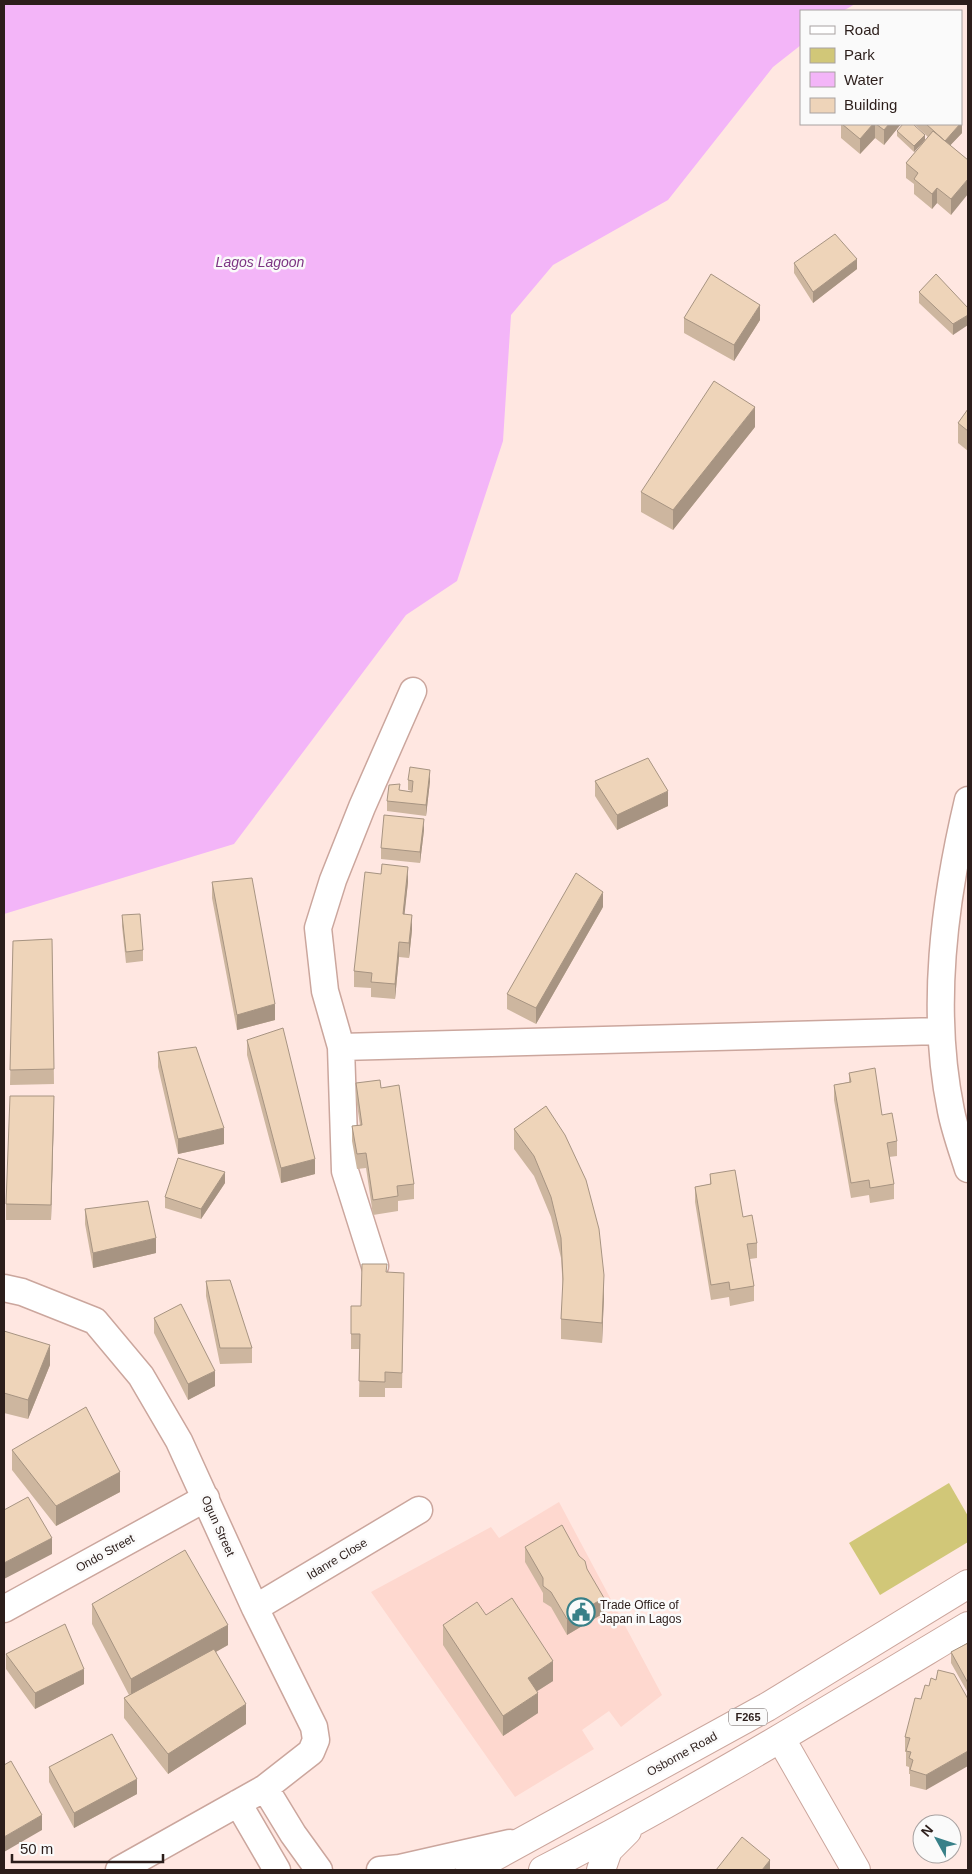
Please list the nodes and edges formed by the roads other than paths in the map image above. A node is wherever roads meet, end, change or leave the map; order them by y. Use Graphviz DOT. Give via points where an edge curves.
graph roads {
  1 [pos="413,691"];
  2 [pos="968,800"];
  3 [pos="940,1031"];
  4 [pos="341,1047"];
  5 [pos="968,1170"];
  6 [pos="375,1266"];
  7 [pos="4,1288"];
  8 [pos="206,1498"];
  9 [pos="419,1510"];
  10 [pos="968,1584"];
  11 [pos="255,1608"];
  12 [pos="4,1609"];
  13 [pos="968,1626"];
  14 [pos="780,1739"];
  15 [pos="265,1788"];
  16 [pos="238,1803"];
  17 [pos="635,1822"];
  18 [pos="523,1841"];
  19 [pos="486,1866"];
  20 [pos="119,1870"];
  21 [pos="277,1870"];
  22 [pos="319,1870"];
  23 [pos="380,1870"];
  24 [pos="544,1870"];
  25 [pos="601,1870"];
  26 [pos="856,1870"];
  1 -- 4 [label="street" via="344,852 318,928 326,991"];
  2 -- 3 [label="street" via="944,938"];
  3 -- 4 [label="street"];
  3 -- 5 [label="street" via="951,1112"];
  4 -- 6 [label="street" via="345,1171"];
  7 -- 8 [label="street, Ogun Street" via="95,1321 141,1376 179,1441"];
  8 -- 11 [label="street, Ogun Street"];
  8 -- 12 [label="street, Ondo Street"];
  9 -- 11 [label="street, Idanre Close"];
  10 -- 18 [label="main road, Osborne Road / F265" via="767,1707"];
  11 -- 15 [label="street, Ogun Street" via="314,1727 316,1740 311,1752"];
  13 -- 14 [label="main road, F265"];
  14 -- 17 [label="main road, F265"];
  14 -- 26 [label="main road"];
  15 -- 16 [label="street, Ogun Street"];
  15 -- 22 [label="street"];
  16 -- 20 [label="street, Ogun Street"];
  16 -- 21 [label="street"];
  17 -- 24 [label="main road, F265"];
  17 -- 25 [label="main road" via="608,1850"];
  18 -- 19 [label="main road, Osborne Road / F265"];
  18 -- 23 [label="street"];
  18 -- 24 [label="main road"];
}
